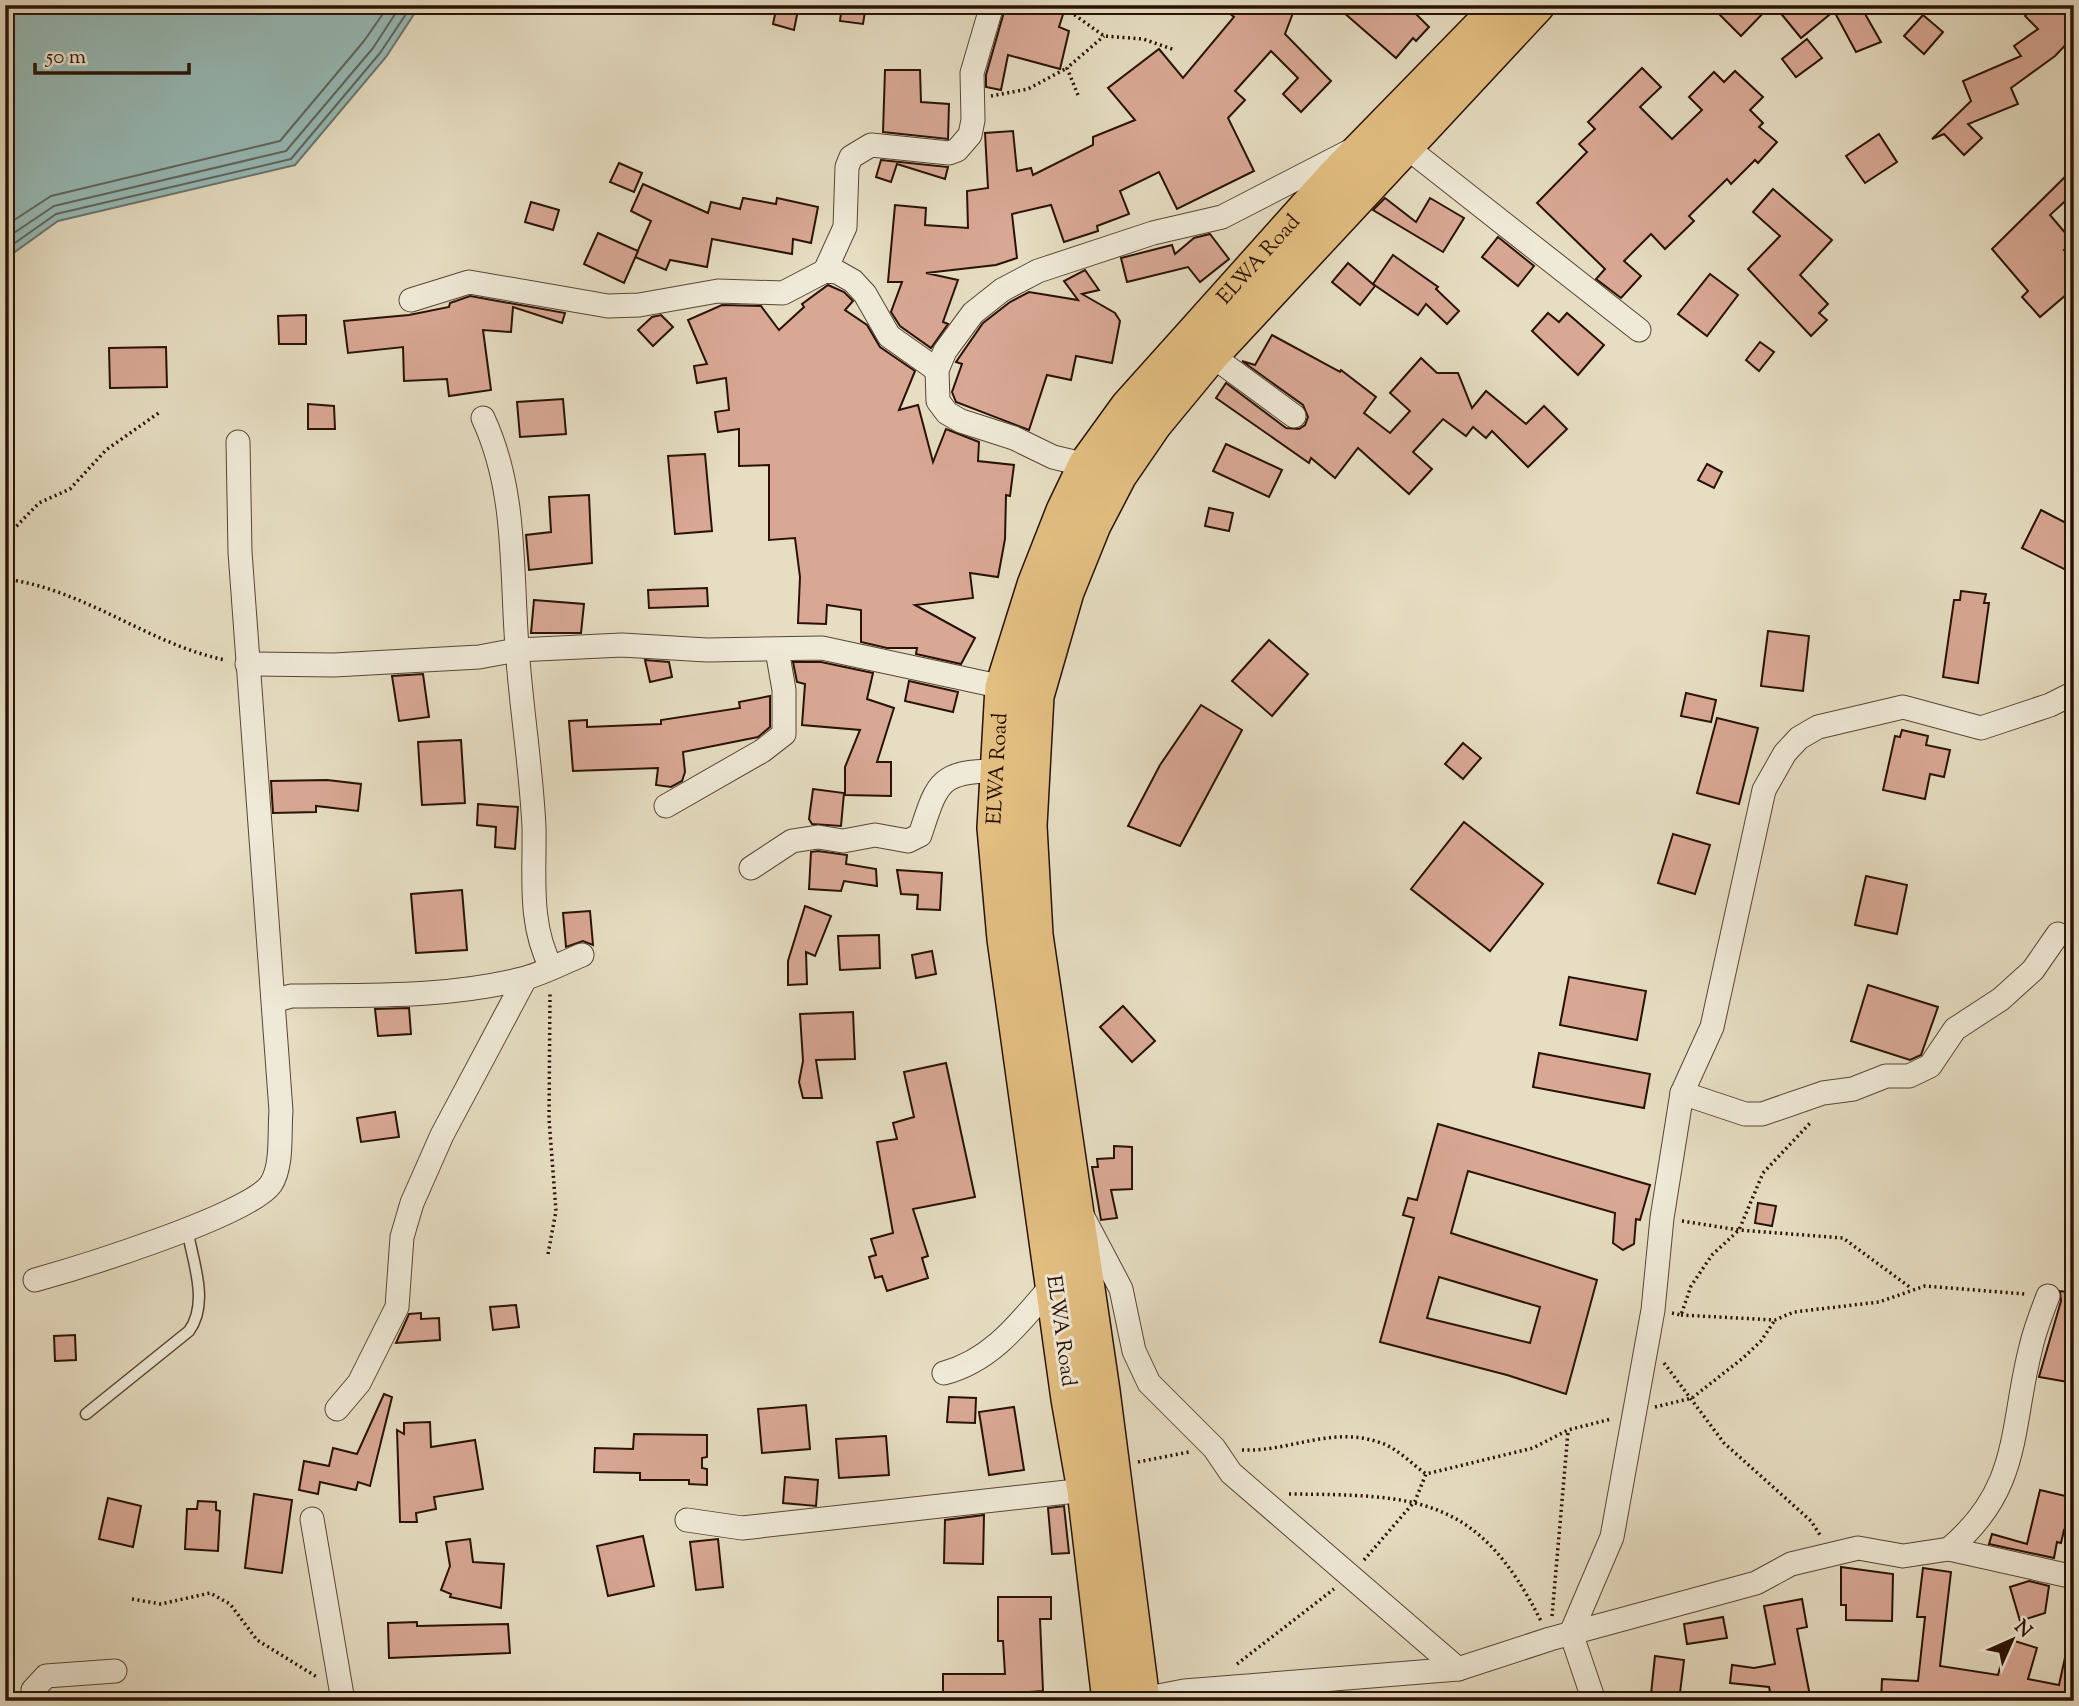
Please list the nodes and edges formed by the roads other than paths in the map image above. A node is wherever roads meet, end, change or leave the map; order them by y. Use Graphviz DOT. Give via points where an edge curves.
graph roads {
  1 [pos="992,5"];
  2 [pos="1502,5"];
  3 [pos="1537,5"];
  4 [pos="1367,144"];
  5 [pos="1405,146"];
  6 [pos="825,271"];
  7 [pos="411,300"];
  8 [pos="1639,330"];
  9 [pos="1210,355"];
  10 [pos="937,370"];
  11 [pos="1294,416"];
  12 [pos="483,418"];
  13 [pos="237,442"];
  14 [pos="1086,466"];
  15 [pos="517,650"];
  16 [pos="777,650"];
  17 [pos="247,664"];
  18 [pos="1003,687"];
  19 [pos="2074,693"];
  20 [pos="996,771"];
  21 [pos="666,807"];
  22 [pos="751,868"];
  23 [pos="2058,934"];
  24 [pos="582,955"];
  25 [pos="551,967"];
  26 [pos="525,979"];
  27 [pos="274,1001"];
  28 [pos="1682,1093"];
  29 [pos="1074,1201"];
  30 [pos="187,1228"];
  31 [pos="35,1280"];
  32 [pos="1053,1284"];
  33 [pos="2048,1296"];
  34 [pos="944,1373"];
  35 [pos="337,1409"];
  36 [pos="86,1414"];
  37 [pos="1085,1490"];
  38 [pos="312,1519"];
  39 [pos="687,1520"];
  40 [pos="1949,1549"];
  41 [pos="2074,1577"];
  42 [pos="1561,1636"];
  43 [pos="1458,1669"];
  44 [pos="115,1671"];
  45 [pos="343,1697"];
  46 [pos="34,1701"];
  47 [pos="1132,1701"];
  48 [pos="1594,1701"];
  1 -- 6 [label="street" via="972,73 972,128 957,150 949,153 872,145 851,157 845,227"];
  2 -- 4 [label="main road, ELWA Road"];
  3 -- 5 [label="main road, ELWA Road"];
  4 -- 10 [label="street" via="1222,217 1153,233 1038,271 1002,290 973,313"];
  4 -- 14 [label="main road, ELWA Road" via="1189,336 1128,407"];
  5 -- 8 [label="street"];
  5 -- 9 [label="main road, ELWA Road"];
  6 -- 7 [label="street" via="783,293 718,291 639,304 608,306 468,282"];
  6 -- 10 [label="street" via="853,281 889,337"];
  9 -- 11 [label="street"];
  9 -- 29 [label="main road, ELWA Road" via="1154,424 1119,475 1093,525 1066,593 1036,696 1029,826 1035,934"];
  10 -- 14 [label="street" via="938,401 947,413"];
  12 -- 15 [label="street" via="498,449 508,494"];
  13 -- 17 [label="street"];
  14 -- 18 [label="main road, ELWA Road" via="1035,585"];
  15 -- 16 [label="street" via="622,645"];
  15 -- 17 [label="street" via="413,661"];
  15 -- 25 [label="street" via="530,770 533,902"];
  16 -- 18 [label="street" via="822,648"];
  16 -- 21 [label="street" via="784,690 783,734"];
  17 -- 27 [label="street"];
  18 -- 20 [label="main road, ELWA Road"];
  19 -- 28 [label="street" via="1981,728 1903,707 1818,727 1784,752 1764,790 1712,1027"];
  20 -- 22 [label="street" via="963,771 940,785 920,835 908,841 875,835 843,841 818,837 792,841"];
  20 -- 32 [label="main road, ELWA Road" via="995,828 1005,939"];
  23 -- 28 [label="street" via="2033,970 2001,999 1955,1029 1930,1066 1909,1076 1886,1076 1762,1114 1745,1114"];
  24 -- 25 [label="street"];
  25 -- 26 [label="street"];
  26 -- 27 [label="street" via="420,996 291,996"];
  26 -- 35 [label="street" via="412,1203 402,1237 397,1307 359,1383"];
  27 -- 30 [label="street" via="281,1111 276,1172 257,1198"];
  28 -- 42 [label="street" via="1653,1310 1612,1537"];
  29 -- 43 [label="street" via="1121,1289 1134,1351 1149,1383 1214,1448 1231,1473"];
  29 -- 47 [label="main road, ELWA Road" via="1112,1467"];
  30 -- 31 [label="street"];
  30 -- 36 [label="lane" via="200,1304 197,1320"];
  32 -- 34 [label="street" via="1008,1337 969,1367"];
  32 -- 37 [label="main road, ELWA Road"];
  33 -- 40 [label="street" via="2031,1345 2009,1464 1995,1498"];
  37 -- 39 [label="street" via="742,1528"];
  37 -- 47 [label="main road, ELWA Road"];
  38 -- 45 [label="street"];
  40 -- 41 [label="street"];
  40 -- 42 [label="street" via="1903,1556 1858,1548 1831,1553 1791,1564 1756,1583"];
  42 -- 43 [label="street"];
  42 -- 48 [label="street"];
  43 -- 47 [label="street" via="1184,1691"];
  44 -- 46 [label="street" via="46,1676 33,1690"];
}
